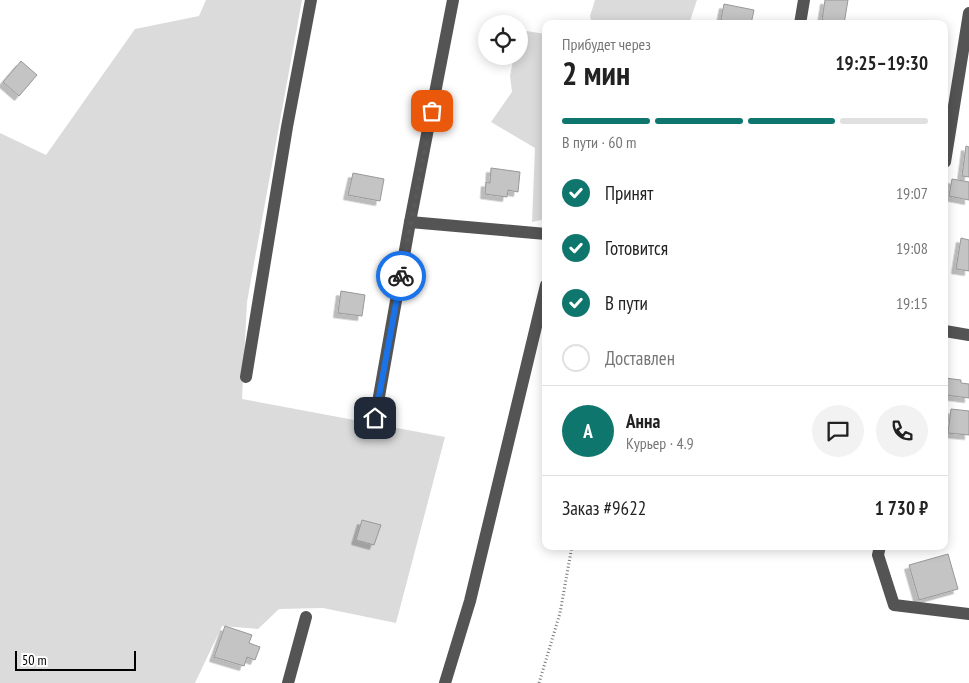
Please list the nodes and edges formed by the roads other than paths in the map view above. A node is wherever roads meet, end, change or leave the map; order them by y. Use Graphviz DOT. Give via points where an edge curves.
graph roads {
  1 [pos="311,0"];
  2 [pos="453,0"];
  3 [pos="804,0"];
  4 [pos="969,13"];
  5 [pos="801,20"];
  6 [pos="948,143"];
  7 [pos="410,222"];
  8 [pos="542,234"];
  9 [pos="542,302"];
  10 [pos="948,332"];
  11 [pos="969,335"];
  12 [pos="246,377"];
  13 [pos="375,418"];
  14 [pos="879,550"];
  15 [pos="969,614"];
  16 [pos="306,617"];
  17 [pos="288,683"];
  18 [pos="445,683"];
  1 -- 12 [label="lane"];
  2 -- 7 [label="lane"];
  3 -- 5 [label="lane"];
  4 -- 6 [label="lane"];
  7 -- 8 [label="lane"];
  7 -- 13 [label="lane"];
  9 -- 18 [label="lane" via="470,602"];
  10 -- 11 [label="lane"];
  14 -- 15 [label="lane" via="894,605"];
  16 -- 17 [label="lane"];
}
